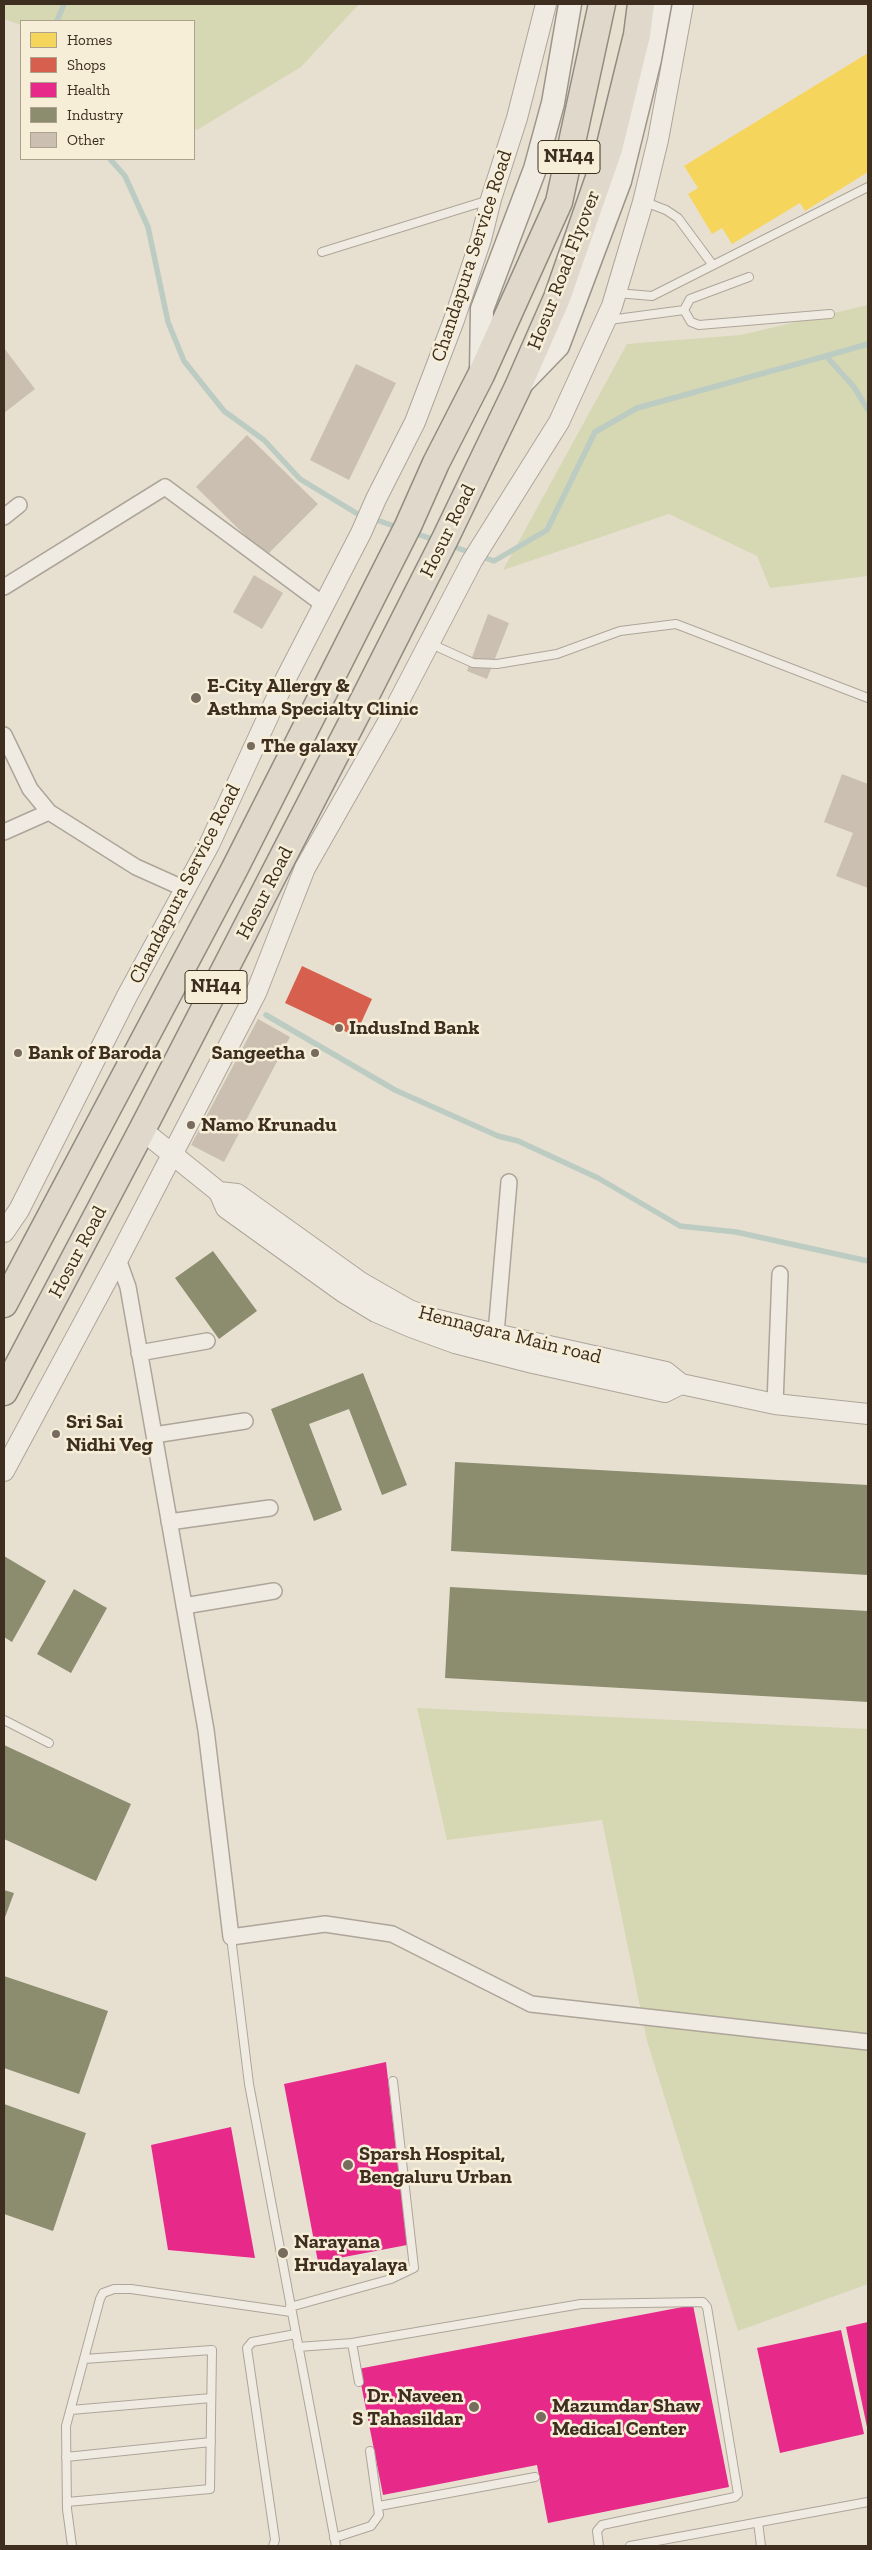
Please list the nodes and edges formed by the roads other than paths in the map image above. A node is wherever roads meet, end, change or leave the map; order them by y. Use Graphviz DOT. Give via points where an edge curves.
graph roads {
  1 [pos="546,4"];
  2 [pos="570,4"];
  3 [pos="602,4"];
  4 [pos="641,4"];
  5 [pos="660,4"];
  6 [pos="684,4"];
  7 [pos="868,187"];
  8 [pos="491,199"];
  9 [pos="643,202"];
  10 [pos="322,252"];
  11 [pos="712,264"];
  12 [pos="748,278"];
  13 [pos="615,293"];
  14 [pos="684,310"];
  15 [pos="830,314"];
  16 [pos="604,321"];
  17 [pos="480,374"];
  18 [pos="517,389"];
  19 [pos="19,505"];
  20 [pos="4,517"];
  21 [pos="4,587"];
  22 [pos="324,605"];
  23 [pos="429,643"];
  24 [pos="868,698"];
  25 [pos="4,735"];
  26 [pos="49,812"];
  27 [pos="4,832"];
  28 [pos="185,888"];
  29 [pos="142,1130"];
  30 [pos="172,1152"];
  31 [pos="509,1182"];
  32 [pos="4,1232"];
  33 [pos="118,1259"];
  34 [pos="780,1274"];
  35 [pos="4,1304"];
  36 [pos="207,1341"];
  37 [pos="495,1343"];
  38 [pos="139,1353"];
  39 [pos="4,1392"];
  40 [pos="775,1404"];
  41 [pos="868,1414"];
  42 [pos="245,1421"];
  43 [pos="154,1435"];
  44 [pos="4,1471"];
  45 [pos="270,1508"];
  46 [pos="169,1522"];
  47 [pos="274,1591"];
  48 [pos="184,1606"];
  49 [pos="4,1720"];
  50 [pos="49,1743"];
  51 [pos="231,1937"];
  52 [pos="868,2042"];
  53 [pos="393,2081"];
  54 [pos="291,2309"];
  55 [pos="296,2334"];
  56 [pos="352,2343"];
  57 [pos="298,2347"];
  58 [pos="84,2359"];
  59 [pos="359,2382"];
  60 [pos="211,2398"];
  61 [pos="71,2410"];
  62 [pos="211,2442"];
  63 [pos="370,2451"];
  64 [pos="66,2457"];
  65 [pos="535,2477"];
  66 [pos="67,2502"];
  67 [pos="868,2502"];
  68 [pos="379,2506"];
  69 [pos="758,2522"];
  70 [pos="335,2542"];
  71 [pos="72,2546"];
  72 [pos="273,2546"];
  73 [pos="599,2546"];
  74 [pos="630,2546"];
  75 [pos="761,2546"];
  1 -- 8 [label="street, Chandapura Service Road" via="517,118"];
  2 -- 17 [label="main road" via="553,103 535,169 482,309"];
  3 -- 17 [label="highway, Hosur Road Flyover / NH44" via="559,202"];
  4 -- 18 [label="highway, Hosur Road Flyover / NH44" via="638,35 609,149 556,298"];
  5 -- 18 [label="main road" via="620,181 558,346"];
  6 -- 9 [label="street"];
  7 -- 11 [label="lane"];
  8 -- 10 [label="lane"];
  8 -- 22 [label="street, Chandapura Service Road" via="454,320 415,422"];
  9 -- 11 [label="lane" via="678,218"];
  9 -- 13 [label="street"];
  11 -- 13 [label="lane" via="652,296"];
  12 -- 14 [label="lane" via="690,299"];
  13 -- 16 [label="street"];
  14 -- 15 [label="lane" via="691,322 699,325"];
  14 -- 16 [label="lane"];
  16 -- 23 [label="street" via="559,422 463,577"];
  17 -- 35 [label="highway, Hosur Road / NH44" via="408,526 234,870"];
  18 -- 29 [label="highway, Hosur Road / NH44" via="424,581"];
  19 -- 20 [label="street"];
  21 -- 22 [label="street" via="165,487"];
  22 -- 28 [label="street, Chandapura Service Road" via="284,682 209,845"];
  23 -- 24 [label="lane" via="473,664 497,664 557,654 629,629 676,624"];
  23 -- 30 [label="street" via="305,868 256,993"];
  25 -- 26 [label="street" via="30,789"];
  26 -- 27 [label="street"];
  26 -- 28 [label="street" via="136,867"];
  28 -- 32 [label="street, Chandapura Service Road" via="19,1210"];
  29 -- 30 [label="street, Hennagara Main road"];
  29 -- 39 [label="highway, Hosur Road / NH44"];
  30 -- 33 [label="street"];
  30 -- 37 [label="street, Hennagara Main road" via="219,1192 237,1194 394,1303"];
  31 -- 37 [label="street"];
  33 -- 38 [label="street" via="128,1287"];
  33 -- 44 [label="street"];
  34 -- 40 [label="street"];
  36 -- 38 [label="street"];
  37 -- 40 [label="street, Hennagara Main road" via="666,1372 682,1384"];
  38 -- 43 [label="street"];
  40 -- 41 [label="street, Hennagara Main road"];
  42 -- 43 [label="street"];
  43 -- 46 [label="street"];
  45 -- 46 [label="street"];
  46 -- 48 [label="street"];
  47 -- 48 [label="street"];
  48 -- 51 [label="street" via="206,1730"];
  49 -- 50 [label="lane"];
  51 -- 52 [label="street" via="326,1924 392,1934 531,2004"];
  51 -- 54 [label="lane" via="249,2084"];
  53 -- 54 [label="lane" via="414,2268 391,2279"];
  54 -- 55 [label="lane"];
  54 -- 58 [label="lane" via="114,2289 103,2293 100,2299"];
  55 -- 57 [label="lane"];
  55 -- 72 [label="lane" via="252,2342 247,2348 276,2540"];
  56 -- 57 [label="lane"];
  56 -- 59 [label="lane"];
  56 -- 73 [label="lane" via="581,2304 703,2302 707,2307 738,2494 602,2525 597,2531"];
  57 -- 70 [label="lane"];
  58 -- 60 [label="lane" via="212,2350"];
  58 -- 61 [label="lane"];
  60 -- 61 [label="lane"];
  60 -- 62 [label="lane"];
  61 -- 64 [label="lane" via="66,2426"];
  62 -- 64 [label="lane"];
  62 -- 66 [label="lane" via="210,2489"];
  63 -- 68 [label="lane"];
  64 -- 66 [label="lane"];
  65 -- 68 [label="lane"];
  66 -- 71 [label="lane"];
  67 -- 69 [label="lane"];
  68 -- 70 [label="lane" via="379,2515 371,2526"];
  69 -- 74 [label="lane"];
  69 -- 75 [label="lane"];
}
